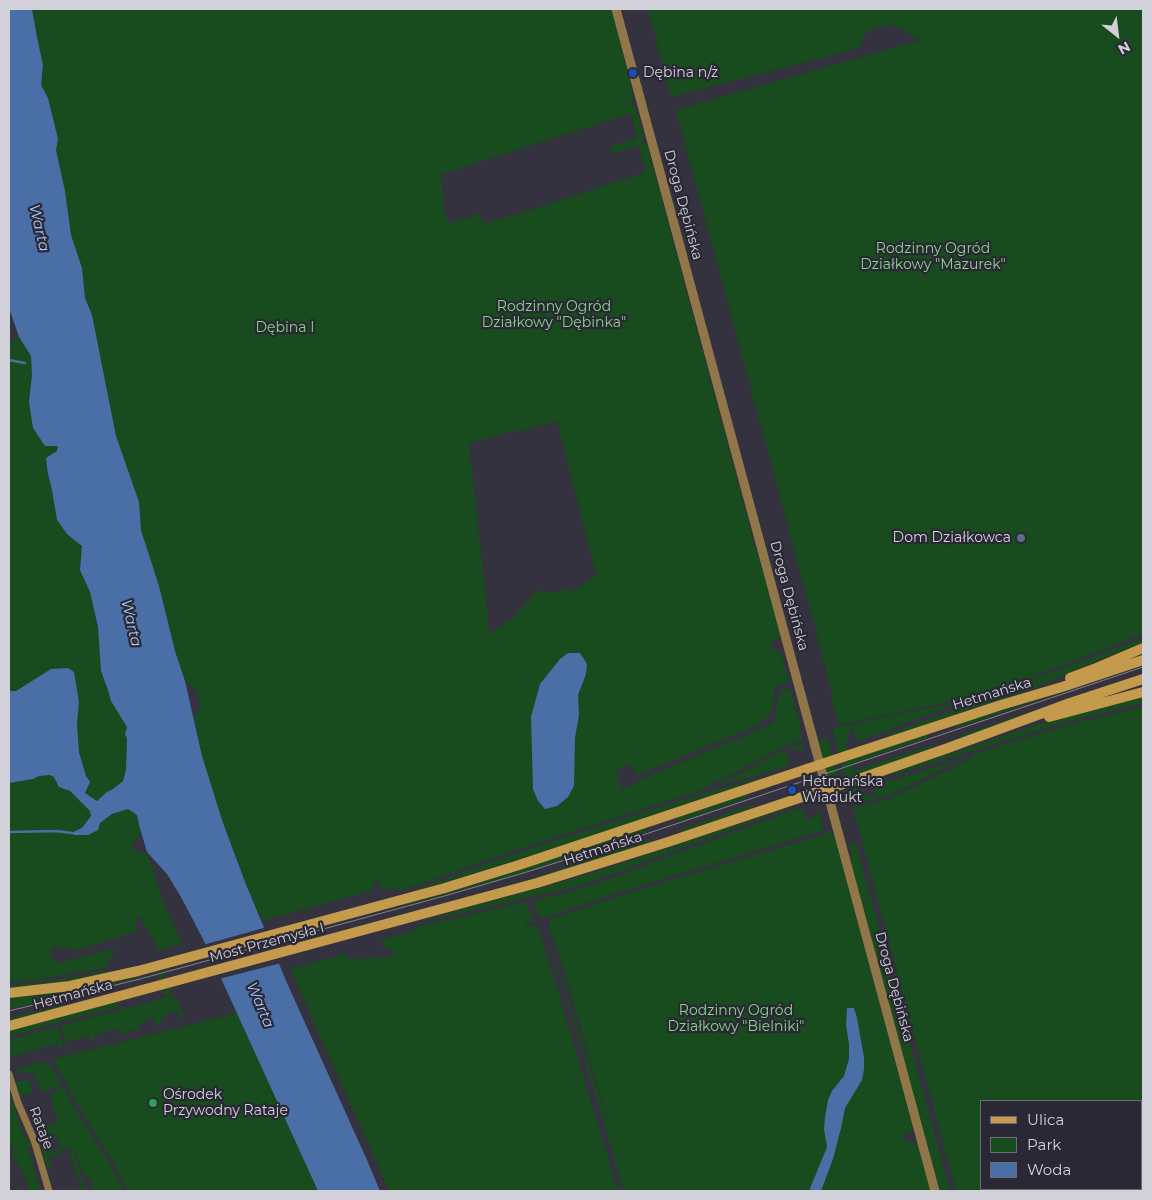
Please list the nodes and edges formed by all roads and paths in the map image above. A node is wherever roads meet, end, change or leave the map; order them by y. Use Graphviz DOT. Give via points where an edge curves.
graph roads {
  1 [pos="616,9"];
  2 [pos="1143,648"];
  3 [pos="1143,660"];
  4 [pos="1143,678"];
  5 [pos="1143,692"];
  6 [pos="1024,698"];
  7 [pos="1012,726"];
  8 [pos="393,903"];
  9 [pos="398,922"];
  10 [pos="138,972"];
  11 [pos="143,990"];
  12 [pos="9,994"];
  13 [pos="9,1026"];
  14 [pos="9,1074"];
  15 [pos="50,1191"];
  16 [pos="935,1191"];
  1 -- 16 [label="street, Droga Dębińska"];
  2 -- 6 [label="main road"];
  3 -- 6 [label="main road, Hetmańska"];
  4 -- 7 [label="main road"];
  5 -- 7 [label="main road"];
  6 -- 8 [label="main road, Hetmańska, bridge" via="519,865"];
  7 -- 9 [label="main road, Hetmańska, bridge" via="572,873"];
  8 -- 10 [label="main road, Most Przemysła I"];
  9 -- 11 [label="main road, Most Przemysła I"];
  10 -- 12 [label="main road, Hetmańska"];
  11 -- 13 [label="main road, Hetmańska"];
  14 -- 15 [label="street, Rataje"];
}
